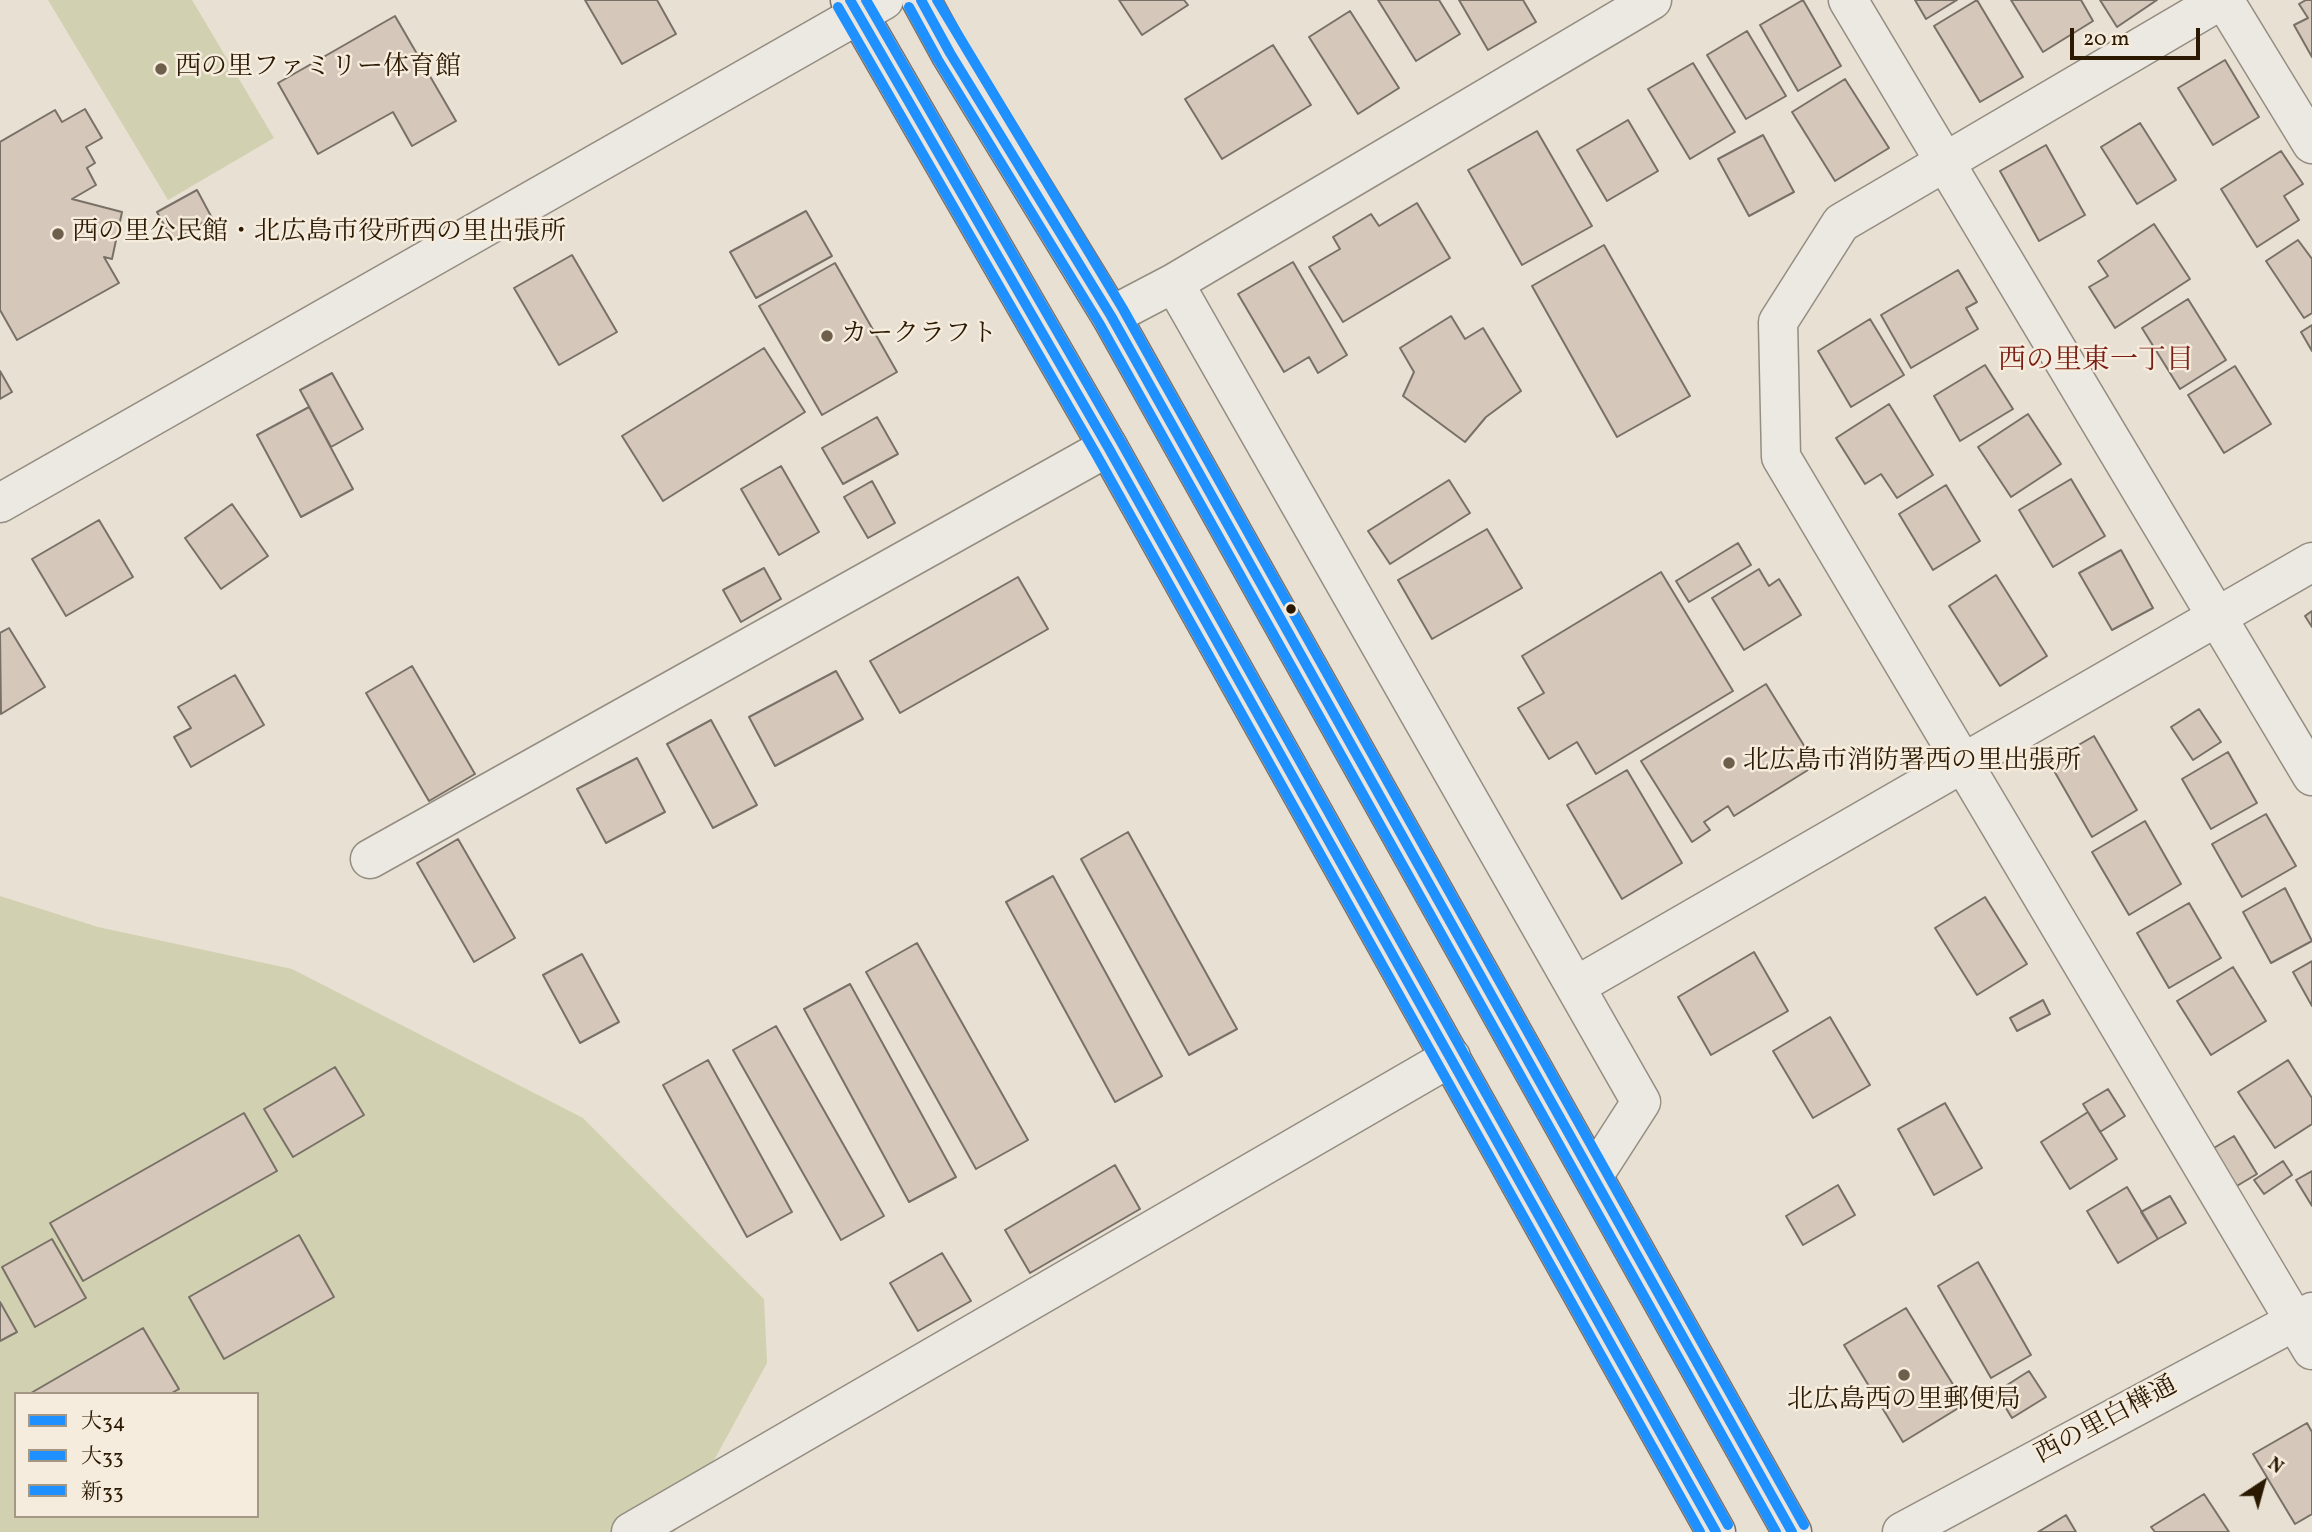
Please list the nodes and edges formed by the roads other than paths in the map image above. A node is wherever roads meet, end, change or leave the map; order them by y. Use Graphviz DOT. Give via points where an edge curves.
graph roads {
  1 [pos="921,0"];
  2 [pos="1653,0"];
  3 [pos="1848,0"];
  4 [pos="2222,0"];
  5 [pos="864,5"];
  6 [pos="2312,144"];
  7 [pos="1946,161"];
  8 [pos="1174,283"];
  9 [pos="1111,316"];
  10 [pos="1108,447"];
  11 [pos="0,503"];
  12 [pos="2312,562"];
  13 [pos="2218,618"];
  14 [pos="1965,763"];
  15 [pos="2312,776"];
  16 [pos="369,859"];
  17 [pos="1576,986"];
  18 [pos="1451,1057"];
  19 [pos="1594,1175"];
  20 [pos="2306,1328"];
  21 [pos="631,1532"];
  22 [pos="1716,1532"];
  23 [pos="1792,1532"];
  24 [pos="1902,1532"];
  1 -- 9 [label="highway"];
  2 -- 8 [label="street"];
  3 -- 7 [label="street"];
  4 -- 6 [label="street"];
  4 -- 7 [label="street"];
  5 -- 10 [label="highway"];
  5 -- 11 [label="street"];
  7 -- 13 [label="street"];
  7 -- 14 [label="street" via="1841,223 1778,322 1781,457"];
  8 -- 9 [label="street"];
  8 -- 17 [label="street"];
  9 -- 19 [label="highway"];
  10 -- 16 [label="street"];
  10 -- 18 [label="highway"];
  12 -- 13 [label="street"];
  13 -- 14 [label="street"];
  13 -- 15 [label="street"];
  14 -- 17 [label="street"];
  14 -- 20 [label="street"];
  17 -- 19 [label="street" via="1641,1102"];
  18 -- 21 [label="street"];
  18 -- 22 [label="highway"];
  19 -- 23 [label="highway"];
  20 -- 24 [label="street, 西の里白樺通"];
}
